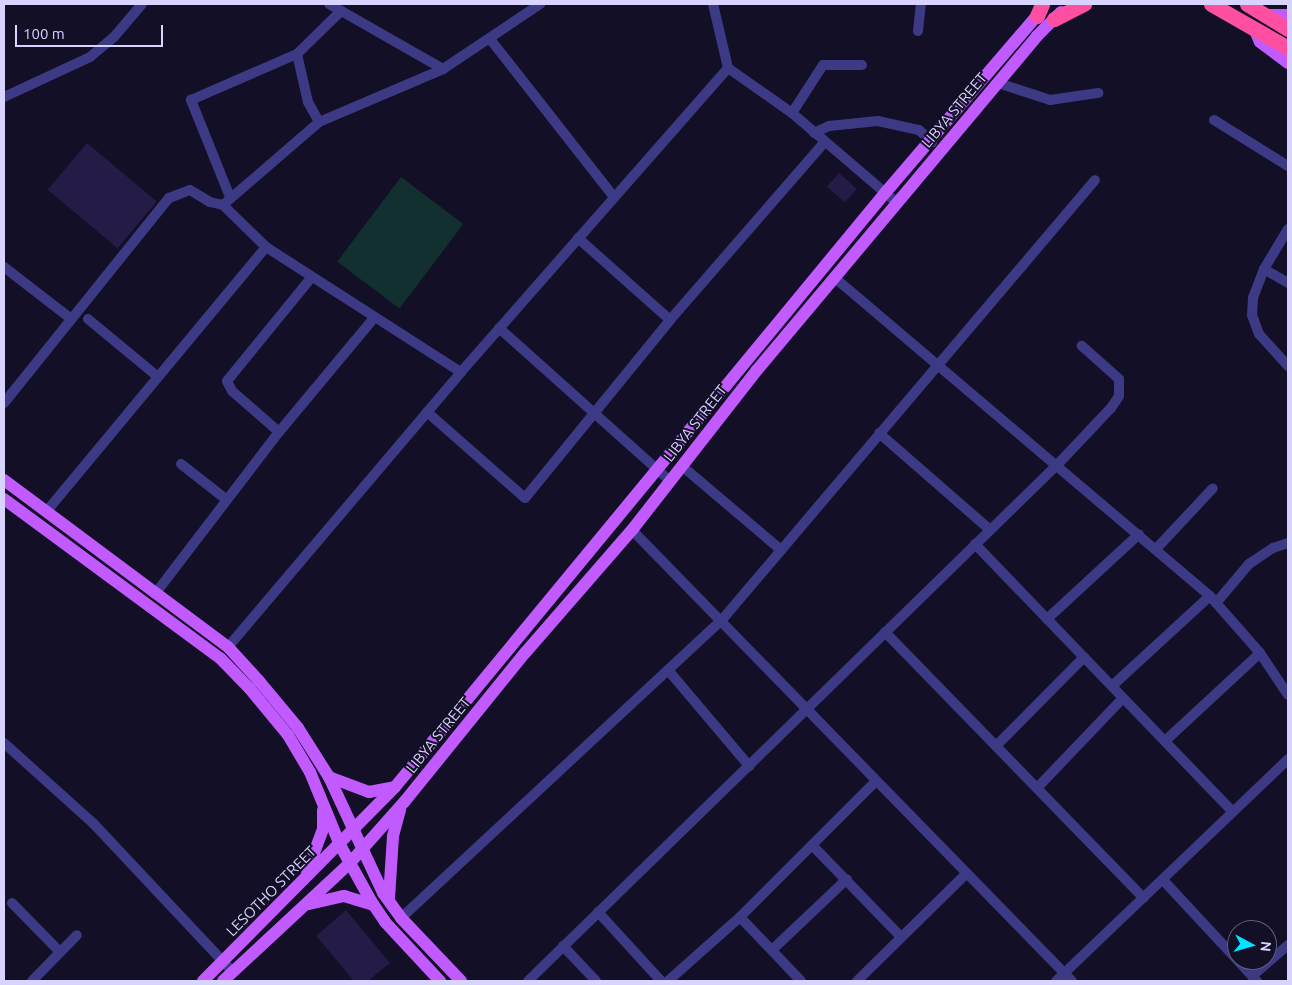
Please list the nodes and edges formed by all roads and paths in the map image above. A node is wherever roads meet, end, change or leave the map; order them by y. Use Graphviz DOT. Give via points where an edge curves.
graph roads {
  1 [pos="142,4"];
  2 [pos="329,4"];
  3 [pos="540,4"];
  4 [pos="713,4"];
  5 [pos="921,4"];
  6 [pos="1048,4"];
  7 [pos="1070,4"];
  8 [pos="1084,4"];
  9 [pos="1211,4"];
  10 [pos="1253,6"];
  11 [pos="526,8"];
  12 [pos="1040,10"];
  13 [pos="341,11"];
  14 [pos="1288,15"];
  15 [pos="1054,19"];
  16 [pos="1254,28"];
  17 [pos="1288,29"];
  18 [pos="918,31"];
  19 [pos="490,39"];
  20 [pos="1288,48"];
  21 [pos="296,54"];
  22 [pos="1288,63"];
  23 [pos="862,65"];
  24 [pos="728,68"];
  25 [pos="442,69"];
  26 [pos="998,83"];
  27 [pos="1098,93"];
  28 [pos="4,97"];
  29 [pos="792,114"];
  30 [pos="1214,120"];
  31 [pos="319,122"];
  32 [pos="814,133"];
  33 [pos="825,142"];
  34 [pos="932,142"];
  35 [pos="1288,166"];
  36 [pos="1095,180"];
  37 [pos="885,193"];
  38 [pos="614,197"];
  39 [pos="227,201"];
  40 [pos="897,203"];
  41 [pos="1288,229"];
  42 [pos="578,238"];
  43 [pos="266,247"];
  44 [pos="4,267"];
  45 [pos="1264,269"];
  46 [pos="311,278"];
  47 [pos="835,278"];
  48 [pos="1288,283"];
  49 [pos="70,318"];
  50 [pos="88,319"];
  51 [pos="373,319"];
  52 [pos="670,320"];
  53 [pos="499,328"];
  54 [pos="1082,346"];
  55 [pos="936,366"];
  56 [pos="1288,366"];
  57 [pos="461,372"];
  58 [pos="156,376"];
  59 [pos="4,403"];
  60 [pos="427,412"];
  61 [pos="594,412"];
  62 [pos="279,432"];
  63 [pos="879,433"];
  64 [pos="181,464"];
  65 [pos="1058,464"];
  66 [pos="682,466"];
  67 [pos="657,469"];
  68 [pos="4,480"];
  69 [pos="670,481"];
  70 [pos="1213,488"];
  71 [pos="4,499"];
  72 [pos="227,500"];
  73 [pos="46,512"];
  74 [pos="632,530"];
  75 [pos="990,530"];
  76 [pos="1139,534"];
  77 [pos="975,544"];
  78 [pos="1288,544"];
  79 [pos="781,550"];
  80 [pos="1156,550"];
  81 [pos="155,594"];
  82 [pos="1213,599"];
  83 [pos="1047,620"];
  84 [pos="721,621"];
  85 [pos="885,632"];
  86 [pos="228,647"];
  87 [pos="1260,653"];
  88 [pos="1084,657"];
  89 [pos="668,670"];
  90 [pos="1112,686"];
  91 [pos="1288,695"];
  92 [pos="1124,698"];
  93 [pos="806,709"];
  94 [pos="1165,741"];
  95 [pos="4,743"];
  96 [pos="996,746"];
  97 [pos="1288,759"];
  98 [pos="749,766"];
  99 [pos="329,777"];
  100 [pos="876,780"];
  101 [pos="395,787"];
  102 [pos="1037,788"];
  103 [pos="323,803"];
  104 [pos="401,806"];
  105 [pos="1232,812"];
  106 [pos="358,828"];
  107 [pos="340,845"];
  108 [pos="812,845"];
  109 [pos="363,849"];
  110 [pos="349,864"];
  111 [pos="967,873"];
  112 [pos="847,879"];
  113 [pos="1163,880"];
  114 [pos="301,884"];
  115 [pos="1144,898"];
  116 [pos="389,901"];
  117 [pos="12,903"];
  118 [pos="374,905"];
  119 [pos="300,908"];
  120 [pos="598,912"];
  121 [pos="740,917"];
  122 [pos="401,918"];
  123 [pos="76,935"];
  124 [pos="901,937"];
  125 [pos="1288,945"];
  126 [pos="563,946"];
  127 [pos="772,950"];
  128 [pos="60,952"];
  129 [pos="223,961"];
  130 [pos="233,972"];
  131 [pos="1064,973"];
  132 [pos="1255,979"];
  133 [pos="32,981"];
  134 [pos="202,981"];
  135 [pos="223,981"];
  136 [pos="440,981"];
  137 [pos="461,981"];
  138 [pos="528,981"];
  139 [pos="596,981"];
  140 [pos="661,981"];
  141 [pos="668,981"];
  142 [pos="801,981"];
  143 [pos="857,981"];
  144 [pos="1056,981"];
  145 [pos="1072,981"];
  1 -- 28 [label="street" via="114,37 90,57"];
  2 -- 13 [label="street"];
  3 -- 11 [label="street"];
  4 -- 24 [label="street"];
  5 -- 18 [label="street"];
  6 -- 12 [label="main road, LIBYA STREET"];
  7 -- 15 [label="main road, LIBYA STREET"];
  8 -- 15 [label="highway"];
  9 -- 16 [label="highway"];
  10 -- 14 [label="main road"];
  10 -- 17 [label="highway"];
  11 -- 19 [label="street"];
  12 -- 34 [label="main road, LIBYA STREET"];
  13 -- 21 [label="street"];
  13 -- 25 [label="street"];
  15 -- 26 [label="main road, LIBYA STREET"];
  16 -- 20 [label="highway"];
  16 -- 22 [label="main road" via="1260,42"];
  19 -- 25 [label="street"];
  19 -- 38 [label="street"];
  21 -- 31 [label="street" via="308,102"];
  21 -- 39 [label="street" via="191,100"];
  23 -- 29 [label="street" via="822,65"];
  24 -- 29 [label="street"];
  24 -- 38 [label="street"];
  25 -- 31 [label="street"];
  26 -- 27 [label="street" via="1050,100"];
  26 -- 40 [label="main road, LIBYA STREET"];
  29 -- 32 [label="street"];
  30 -- 35 [label="street"];
  31 -- 39 [label="street"];
  32 -- 33 [label="street"];
  32 -- 34 [label="street" via="829,126 878,121 918,130"];
  33 -- 37 [label="street"];
  33 -- 52 [label="street"];
  34 -- 37 [label="main road, LIBYA STREET"];
  36 -- 55 [label="street"];
  37 -- 40 [label="street"];
  37 -- 67 [label="main road, LIBYA STREET"];
  38 -- 42 [label="street"];
  39 -- 43 [label="street"];
  39 -- 49 [label="street" via="216,205 190,190 169,198"];
  40 -- 47 [label="main road, LIBYA STREET"];
  41 -- 45 [label="street"];
  42 -- 52 [label="street"];
  42 -- 53 [label="street"];
  43 -- 46 [label="street"];
  43 -- 58 [label="street"];
  44 -- 49 [label="street"];
  45 -- 48 [label="street"];
  45 -- 56 [label="street" via="1253,298 1252,315 1259,334"];
  46 -- 51 [label="street"];
  46 -- 62 [label="street" via="227,382 232,391"];
  47 -- 55 [label="street"];
  47 -- 66 [label="main road, LIBYA STREET"];
  49 -- 59 [label="street"];
  50 -- 58 [label="street"];
  51 -- 57 [label="street"];
  51 -- 62 [label="street"];
  52 -- 61 [label="street"];
  53 -- 57 [label="street"];
  53 -- 61 [label="street"];
  54 -- 65 [label="street" via="1119,379 1121,387 1111,408"];
  55 -- 63 [label="street"];
  55 -- 65 [label="street"];
  57 -- 60 [label="street"];
  58 -- 73 [label="street"];
  60 -- 61 [label="street" via="525,498"];
  60 -- 86 [label="street"];
  61 -- 67 [label="street"];
  62 -- 72 [label="street"];
  63 -- 75 [label="street"];
  63 -- 79 [label="street"];
  64 -- 72 [label="street"];
  65 -- 75 [label="street"];
  65 -- 76 [label="street"];
  66 -- 69 [label="main road, LIBYA STREET"];
  66 -- 79 [label="street"];
  67 -- 69 [label="street"];
  67 -- 101 [label="main road, LIBYA STREET"];
  68 -- 73 [label="main road"];
  69 -- 74 [label="main road, LIBYA STREET"];
  70 -- 80 [label="street"];
  71 -- 103 [label="main road" via="220,658 288,735 310,772"];
  72 -- 81 [label="street"];
  73 -- 81 [label="main road"];
  74 -- 84 [label="street"];
  74 -- 104 [label="main road, LIBYA STREET"];
  75 -- 77 [label="street"];
  76 -- 80 [label="street"];
  76 -- 83 [label="street"];
  77 -- 83 [label="street"];
  77 -- 85 [label="street"];
  78 -- 82 [label="street" via="1273,548 1249,564"];
  79 -- 84 [label="street"];
  80 -- 82 [label="street"];
  81 -- 86 [label="main road"];
  82 -- 87 [label="street"];
  82 -- 90 [label="street"];
  83 -- 88 [label="street"];
  84 -- 89 [label="street"];
  84 -- 93 [label="street"];
  85 -- 93 [label="street"];
  85 -- 96 [label="street"];
  86 -- 99 [label="main road" via="298,728"];
  87 -- 91 [label="street"];
  87 -- 94 [label="street"];
  88 -- 90 [label="street"];
  88 -- 96 [label="street"];
  89 -- 98 [label="street"];
  89 -- 122 [label="street"];
  90 -- 92 [label="street"];
  92 -- 94 [label="street"];
  92 -- 102 [label="street"];
  93 -- 98 [label="street"];
  93 -- 100 [label="street"];
  94 -- 105 [label="street"];
  95 -- 129 [label="street" via="93,823"];
  96 -- 102 [label="street"];
  97 -- 105 [label="street"];
  98 -- 120 [label="street"];
  99 -- 101 [label="main road" via="368,792"];
  99 -- 106 [label="main road"];
  100 -- 108 [label="street"];
  100 -- 111 [label="street"];
  101 -- 106 [label="main road, LIBYA STREET"];
  102 -- 115 [label="street"];
  103 -- 107 [label="main road"];
  103 -- 114 [label="main road" via="323,829"];
  104 -- 109 [label="main road, LIBYA STREET"];
  104 -- 116 [label="main road" via="391,849"];
  105 -- 113 [label="street"];
  106 -- 107 [label="main road, LESOTHO STREET"];
  106 -- 109 [label="main road"];
  107 -- 110 [label="main road"];
  107 -- 114 [label="main road, LESOTHO STREET"];
  108 -- 112 [label="street"];
  108 -- 121 [label="street"];
  109 -- 110 [label="main road, LIBYA STREET"];
  109 -- 116 [label="main road"];
  110 -- 118 [label="main road"];
  110 -- 119 [label="main road, LESOTHO STREET"];
  111 -- 124 [label="street"];
  111 -- 131 [label="street"];
  112 -- 124 [label="street"];
  112 -- 127 [label="street"];
  113 -- 115 [label="street"];
  113 -- 132 [label="street"];
  114 -- 129 [label="main road, LESOTHO STREET"];
  115 -- 131 [label="street"];
  116 -- 122 [label="main road"];
  117 -- 128 [label="street"];
  118 -- 119 [label="main road" via="344,896"];
  118 -- 136 [label="main road"];
  119 -- 130 [label="main road, LESOTHO STREET"];
  120 -- 126 [label="street"];
  120 -- 140 [label="street"];
  121 -- 127 [label="street"];
  121 -- 141 [label="street"];
  122 -- 137 [label="main road"];
  123 -- 128 [label="street"];
  124 -- 143 [label="street"];
  125 -- 132 [label="street"];
  126 -- 138 [label="street"];
  126 -- 139 [label="street"];
  127 -- 142 [label="street"];
  128 -- 133 [label="street"];
  129 -- 130 [label="street"];
  129 -- 134 [label="main road, LESOTHO STREET"];
  130 -- 135 [label="main road, LESOTHO STREET"];
  131 -- 144 [label="street"];
  131 -- 145 [label="street"];
}
